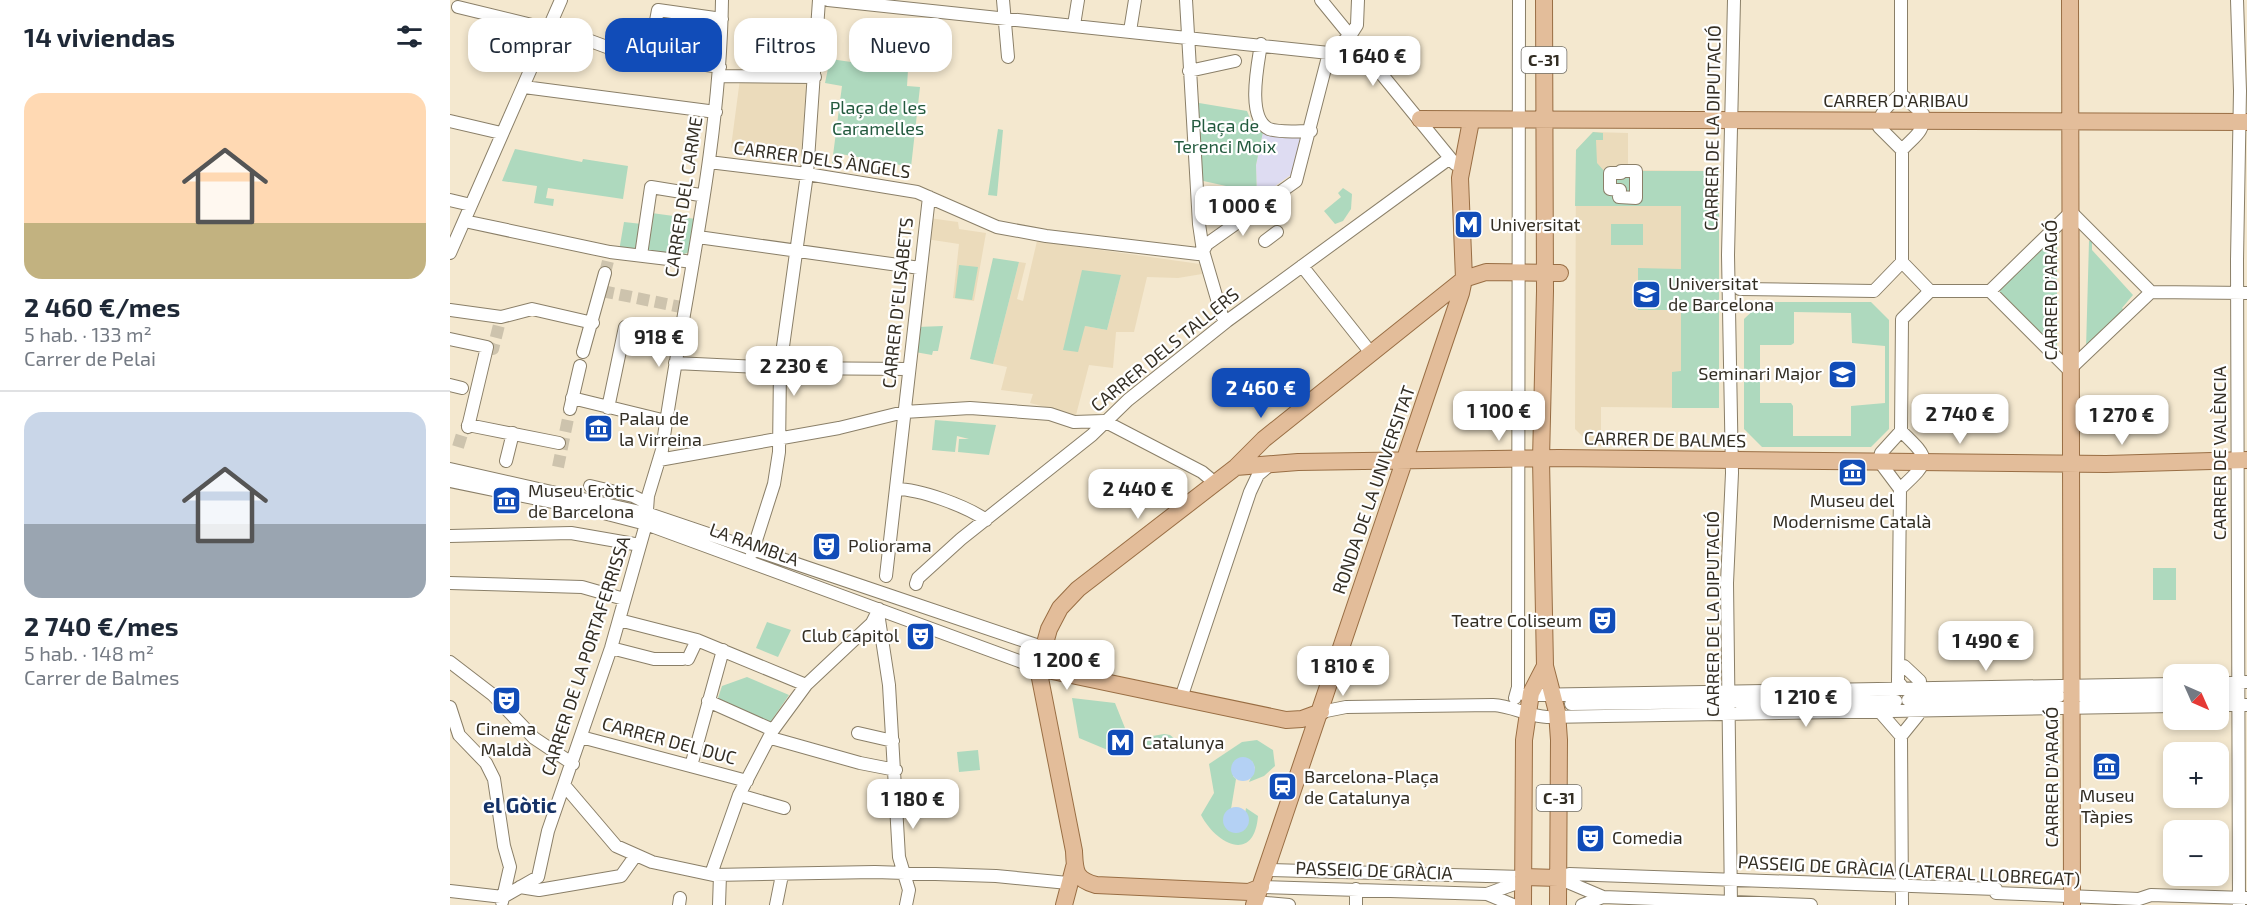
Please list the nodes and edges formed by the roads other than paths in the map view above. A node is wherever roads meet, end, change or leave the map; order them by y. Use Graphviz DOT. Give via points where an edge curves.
graph roads {
  1 [pos="561,0"];
  2 [pos="722,0"];
  3 [pos="819,0"];
  4 [pos="828,0"];
  5 [pos="1003,0"];
  6 [pos="1078,0"];
  7 [pos="1135,0"];
  8 [pos="1186,0"];
  9 [pos="1321,0"];
  10 [pos="1358,0"];
  11 [pos="1519,0"];
  12 [pos="1544,0"];
  13 [pos="1734,0"];
  14 [pos="1901,0"];
  15 [pos="2070,0"];
  16 [pos="2236,0"];
  17 [pos="888,3"];
  18 [pos="659,5"];
  19 [pos="458,7"];
  20 [pos="679,7"];
  21 [pos="505,18"];
  22 [pos="549,18"];
  23 [pos="718,18"];
  24 [pos="722,18"];
  25 [pos="1003,19"];
  26 [pos="1074,25"];
  27 [pos="1130,31"];
  28 [pos="1350,36"];
  29 [pos="1186,37"];
  30 [pos="1261,44"];
  31 [pos="1329,53"];
  32 [pos="1008,57"];
  33 [pos="1235,61"];
  34 [pos="722,71"];
  35 [pos="1189,71"];
  36 [pos="529,72"];
  37 [pos="719,72"];
  38 [pos="815,77"];
  39 [pos="524,87"];
  40 [pos="1901,94"];
  41 [pos="716,112"];
  42 [pos="1420,120"];
  43 [pos="1518,120"];
  44 [pos="1544,120"];
  45 [pos="1732,120"];
  46 [pos="1924,120"];
  47 [pos="450,121"];
  48 [pos="1471,121"];
  49 [pos="1879,121"];
  50 [pos="2071,122"];
  51 [pos="2243,122"];
  52 [pos="1311,131"];
  53 [pos="501,133"];
  54 [pos="1902,150"];
  55 [pos="1450,158"];
  56 [pos="709,162"];
  57 [pos="807,174"];
  58 [pos="1460,178"];
  59 [pos="700,195"];
  60 [pos="929,197"];
  61 [pos="450,200"];
  62 [pos="471,205"];
  63 [pos="2071,212"];
  64 [pos="468,222"];
  65 [pos="1277,232"];
  66 [pos="698,237"];
  67 [pos="1265,241"];
  68 [pos="796,251"];
  69 [pos="1203,251"];
  70 [pos="450,253"];
  71 [pos="641,255"];
  72 [pos="612,260"];
  73 [pos="693,262"];
  74 [pos="1902,262"];
  75 [pos="1302,266"];
  76 [pos="920,268"];
  77 [pos="1517,272"];
  78 [pos="1552,273"];
  79 [pos="1464,279"];
  80 [pos="1740,289"];
  81 [pos="1930,291"];
  82 [pos="1990,291"];
  83 [pos="2151,291"];
  84 [pos="2242,293"];
  85 [pos="450,310"];
  86 [pos="1227,321"];
  87 [pos="592,323"];
  88 [pos="625,327"];
  89 [pos="450,339"];
  90 [pos="584,351"];
  91 [pos="1371,353"];
  92 [pos="675,363"];
  93 [pos="580,366"];
  94 [pos="780,368"];
  95 [pos="909,369"];
  96 [pos="2069,370"];
  97 [pos="608,408"];
  98 [pos="904,412"];
  99 [pos="666,421"];
  100 [pos="1104,421"];
  101 [pos="1901,431"];
  102 [pos="513,434"];
  103 [pos="781,438"];
  104 [pos="559,443"];
  105 [pos="1880,457"];
  106 [pos="1518,459"];
  107 [pos="1541,459"];
  108 [pos="659,460"];
  109 [pos="1404,460"];
  110 [pos="1732,460"];
  111 [pos="2243,460"];
  112 [pos="506,461"];
  113 [pos="1924,461"];
  114 [pos="1272,463"];
  115 [pos="2071,463"];
  116 [pos="1236,467"];
  117 [pos="450,468"];
  118 [pos="450,481"];
  119 [pos="1214,482"];
  120 [pos="590,486"];
  121 [pos="1904,486"];
  122 [pos="896,489"];
  123 [pos="646,516"];
  124 [pos="986,520"];
  125 [pos="450,536"];
  126 [pos="640,545"];
  127 [pos="754,548"];
  128 [pos="749,563"];
  129 [pos="886,576"];
  130 [pos="453,585"];
  131 [pos="916,585"];
  132 [pos="624,599"];
  133 [pos="878,615"];
  134 [pos="619,620"];
  135 [pos="697,640"];
  136 [pos="1036,645"];
  137 [pos="611,648"];
  138 [pos="723,650"];
  139 [pos="450,662"];
  140 [pos="1545,666"];
  141 [pos="1899,666"];
  142 [pos="1038,668"];
  143 [pos="1920,681"];
  144 [pos="806,685"];
  145 [pos="1901,685"];
  146 [pos="2163,685"];
  147 [pos="1883,686"];
  148 [pos="1554,692"];
  149 [pos="2242,694"];
  150 [pos="1523,695"];
  151 [pos="2163,695"];
  152 [pos="2071,696"];
  153 [pos="1181,698"];
  154 [pos="708,702"];
  155 [pos="1731,702"];
  156 [pos="1571,704"];
  157 [pos="2163,705"];
  158 [pos="1503,706"];
  159 [pos="450,707"];
  160 [pos="1321,712"];
  161 [pos="1881,712"];
  162 [pos="1918,715"];
  163 [pos="1528,716"];
  164 [pos="1558,717"];
  165 [pos="454,733"];
  166 [pos="858,733"];
  167 [pos="772,734"];
  168 [pos="1900,736"];
  169 [pos="581,737"];
  170 [pos="893,741"];
  171 [pos="573,764"];
  172 [pos="691,766"];
  173 [pos="896,770"];
  174 [pos="747,781"];
  175 [pos="562,791"];
  176 [pos="2243,793"];
  177 [pos="739,795"];
  178 [pos="784,808"];
  179 [pos="636,855"];
  180 [pos="1074,867"];
  181 [pos="1268,870"];
  182 [pos="903,873"];
  183 [pos="782,874"];
  184 [pos="716,875"];
  185 [pos="1564,876"];
  186 [pos="1523,877"];
  187 [pos="1731,881"];
  188 [pos="1068,883"];
  189 [pos="520,887"];
  190 [pos="1902,887"];
  191 [pos="1356,889"];
  192 [pos="450,891"];
  193 [pos="1487,894"];
  194 [pos="1255,896"];
  195 [pos="1602,897"];
  196 [pos="2072,900"];
  197 [pos="2242,900"];
  198 [pos="503,903"];
  199 [pos="1731,903"];
  200 [pos="719,904"];
  201 [pos="776,905"];
  202 [pos="906,905"];
  203 [pos="1064,905"];
  204 [pos="1289,905"];
  205 [pos="1356,905"];
  206 [pos="1513,905"];
  207 [pos="1523,905"];
  208 [pos="1558,905"];
  209 [pos="1582,905"];
  210 [pos="1811,905"];
  211 [pos="1902,905"];
  1 -- 22 [label="street"];
  2 -- 24 [label="street, CARRER DEL CARME"];
  3 -- 38 [label="street"];
  4 -- 17 [label="street"];
  5 -- 25 [label="street"];
  6 -- 26 [label="street"];
  7 -- 27 [label="street"];
  8 -- 29 [label="street"];
  9 -- 28 [label="street"];
  10 -- 28 [label="street" via="1357,25"];
  11 -- 43 [label="street"];
  12 -- 44 [label="main road, C-31"];
  13 -- 45 [label="street, CARRER DE LA DIPUTACIÓ"];
  14 -- 40 [label="street"];
  15 -- 50 [label="main road, CARRER D'ARAGÓ"];
  16 -- 51 [label="street, CARRER DE VALÈNCIA"];
  17 -- 25 [label="street"];
  18 -- 20 [label="street"];
  19 -- 21 [label="street"];
  20 -- 23 [label="street"];
  25 -- 26 [label="street"];
  25 -- 32 [label="street"];
  26 -- 27 [label="street"];
  27 -- 29 [label="street"];
  28 -- 31 [label="street"];
  28 -- 42 [label="street"];
  29 -- 30 [label="street"];
  29 -- 69 [label="street"];
  30 -- 31 [label="street"];
  30 -- 52 [label="street" via="1255,103 1260,121 1270,130"];
  31 -- 52 [label="street"];
  33 -- 35 [label="street"];
  34 -- 38 [label="street"];
  36 -- 39 [label="street"];
  37 -- 41 [label="street, CARRER DEL CARME"];
  38 -- 57 [label="street"];
  39 -- 41 [label="street"];
  39 -- 53 [label="street"];
  40 -- 46 [label="street" via="1923,114"];
  40 -- 49 [label="street"];
  41 -- 56 [label="street, CARRER DEL CARME"];
  42 -- 48 [label="main road, CARRER D'ARIBAU"];
  42 -- 55 [label="street"];
  43 -- 44 [label="main road, CARRER D'ARIBAU"];
  43 -- 48 [label="main road, CARRER D'ARIBAU"];
  43 -- 77 [label="street"];
  44 -- 45 [label="main road, CARRER D'ARIBAU"];
  44 -- 78 [label="main road, C-31"];
  45 -- 49 [label="main road, CARRER D'ARIBAU"];
  45 -- 110 [label="street, CARRER DE LA DIPUTACIÓ" via="1728,255"];
  46 -- 49 [label="main road, CARRER D'ARIBAU"];
  46 -- 50 [label="main road, CARRER D'ARIBAU"];
  46 -- 54 [label="street" via="1922,131"];
  47 -- 53 [label="street"];
  48 -- 58 [label="main road"];
  49 -- 54 [label="street"];
  50 -- 51 [label="main road, CARRER D'ARIBAU"];
  50 -- 63 [label="main road, CARRER D'ARAGÓ"];
  51 -- 84 [label="street, CARRER DE VALÈNCIA"];
  52 -- 69 [label="street" via="1296,181 1207,244"];
  53 -- 62 [label="street"];
  54 -- 74 [label="street"];
  55 -- 58 [label="street"];
  55 -- 75 [label="street, CARRER DELS TALLERS"];
  56 -- 57 [label="street, CARRER DELS ÀNGELS"];
  56 -- 66 [label="street, CARRER DEL CARME"];
  57 -- 60 [label="street, CARRER DELS ÀNGELS"];
  57 -- 68 [label="street"];
  58 -- 79 [label="main road"];
  59 -- 71 [label="street" via="651,187"];
  60 -- 69 [label="street, CARRER DELS ÀNGELS" via="997,227 1187,253"];
  60 -- 76 [label="street, CARRER D'ELISABETS"];
  61 -- 62 [label="street"];
  62 -- 70 [label="street"];
  63 -- 82 [label="street"];
  63 -- 83 [label="street"];
  63 -- 96 [label="main road, CARRER D'ARAGÓ"];
  64 -- 72 [label="street"];
  65 -- 67 [label="street"];
  66 -- 68 [label="street"];
  66 -- 73 [label="street, CARRER DEL CARME"];
  68 -- 76 [label="street"];
  68 -- 94 [label="street"];
  69 -- 86 [label="street" via="1222,316"];
  71 -- 72 [label="street"];
  71 -- 73 [label="street"];
  72 -- 87 [label="street"];
  73 -- 92 [label="street, CARRER DEL CARME"];
  74 -- 80 [label="street" via="1874,291"];
  74 -- 81 [label="street"];
  75 -- 86 [label="street, CARRER DELS TALLERS"];
  75 -- 91 [label="street"];
  76 -- 95 [label="street, CARRER D'ELISABETS"];
  77 -- 78 [label="main road"];
  77 -- 79 [label="main road" via="1481,273"];
  77 -- 106 [label="street"];
  78 -- 107 [label="main road, C-31"];
  79 -- 91 [label="main road"];
  79 -- 109 [label="main road, RONDA DE LA UNIVERSITAT"];
  81 -- 82 [label="street"];
  81 -- 101 [label="street" via="1902,319"];
  82 -- 96 [label="street"];
  83 -- 84 [label="street"];
  83 -- 96 [label="street"];
  84 -- 111 [label="street, CARRER DE VALÈNCIA"];
  85 -- 87 [label="street" via="501,317 532,309"];
  86 -- 100 [label="street, CARRER DELS TALLERS"];
  87 -- 90 [label="street"];
  88 -- 97 [label="street"];
  89 -- 102 [label="street" via="487,347 468,427"];
  91 -- 116 [label="main road" via="1259,443"];
  92 -- 94 [label="street"];
  92 -- 99 [label="street, CARRER DEL CARME"];
  93 -- 97 [label="street" via="571,404"];
  94 -- 95 [label="street"];
  94 -- 103 [label="street"];
  95 -- 98 [label="street, CARRER D'ELISABETS"];
  96 -- 115 [label="main road, CARRER D'ARAGÓ"];
  97 -- 99 [label="street"];
  98 -- 100 [label="street" via="970,408 1050,414 1074,422"];
  98 -- 103 [label="street"];
  98 -- 122 [label="street, CARRER D'ELISABETS"];
  99 -- 108 [label="street, CARRER DEL CARME"];
  100 -- 119 [label="street"];
  100 -- 124 [label="street, CARRER DELS TALLERS" via="1092,435"];
  101 -- 105 [label="street"];
  101 -- 113 [label="street" via="1923,452"];
  102 -- 104 [label="street"];
  102 -- 112 [label="street"];
  103 -- 108 [label="street"];
  103 -- 127 [label="street" via="774,484"];
  105 -- 110 [label="main road, CARRER DE BALMES"];
  105 -- 113 [label="main road, CARRER DE BALMES"];
  105 -- 121 [label="street"];
  106 -- 107 [label="main road, CARRER DE BALMES"];
  106 -- 109 [label="main road, CARRER DE BALMES"];
  106 -- 150 [label="street" via="1518,687"];
  107 -- 110 [label="main road, CARRER DE BALMES"];
  107 -- 140 [label="main road, C-31"];
  108 -- 123 [label="street, CARRER DEL CARME"];
  109 -- 114 [label="main road, CARRER DE BALMES"];
  109 -- 160 [label="main road, RONDA DE LA UNIVERSITAT"];
  110 -- 155 [label="street, CARRER DE LA DIPUTACIÓ" via="1727,583"];
  111 -- 115 [label="main road, CARRER DE BALMES"];
  111 -- 149 [label="street, CARRER DE VALÈNCIA"];
  113 -- 115 [label="main road, CARRER DE BALMES"];
  113 -- 121 [label="street" via="1921,470"];
  114 -- 116 [label="main road, CARRER DE BALMES"];
  114 -- 153 [label="street" via="1254,481"];
  115 -- 152 [label="main road, CARRER D'ARAGÓ"];
  116 -- 119 [label="main road"];
  117 -- 123 [label="street, LA RAMBLA"];
  118 -- 123 [label="street, LA RAMBLA" via="592,510"];
  119 -- 142 [label="main road" via="1073,594 1049,629"];
  120 -- 123 [label="street, LA RAMBLA" via="633,496"];
  121 -- 141 [label="street"];
  122 -- 124 [label="street" via="933,497"];
  122 -- 129 [label="street, CARRER D'ELISABETS"];
  123 -- 126 [label="street, CARRER DE LA PORTAFERRISSA"];
  123 -- 127 [label="street, LA RAMBLA"];
  123 -- 128 [label="street, LA RAMBLA"];
  124 -- 131 [label="street, CARRER DELS TALLERS" via="918,578"];
  125 -- 126 [label="street" via="536,536 540,532 562,532"];
  126 -- 132 [label="street, CARRER DE LA PORTAFERRISSA"];
  127 -- 128 [label="street"];
  127 -- 136 [label="street, LA RAMBLA"];
  128 -- 133 [label="street, LA RAMBLA"];
  130 -- 132 [label="street" via="582,587"];
  132 -- 134 [label="street, CARRER DE LA PORTAFERRISSA"];
  133 -- 142 [label="street, LA RAMBLA"];
  133 -- 144 [label="street"];
  133 -- 170 [label="street"];
  134 -- 135 [label="street"];
  134 -- 137 [label="street, CARRER DE LA PORTAFERRISSA"];
  135 -- 137 [label="street" via="686,659 654,659"];
  135 -- 138 [label="street"];
  137 -- 169 [label="street, CARRER DE LA PORTAFERRISSA"];
  138 -- 144 [label="street"];
  138 -- 154 [label="street"];
  139 -- 171 [label="street" via="493,695 534,738"];
  140 -- 148 [label="main road, C-31"];
  140 -- 150 [label="main road, C-31"];
  141 -- 143 [label="street"];
  141 -- 145 [label="street"];
  141 -- 147 [label="street"];
  142 -- 153 [label="main road"];
  142 -- 180 [label="main road"];
  144 -- 167 [label="street"];
  146 -- 152 [label="street"];
  147 -- 152 [label="street"];
  147 -- 155 [label="street"];
  148 -- 150 [label="street"];
  148 -- 155 [label="street"];
  148 -- 164 [label="main road, C-31"];
  149 -- 176 [label="street, CARRER DE VALÈNCIA"];
  150 -- 158 [label="street"];
  150 -- 163 [label="main road, C-31"];
  151 -- 152 [label="street"];
  152 -- 155 [label="street"];
  152 -- 157 [label="street"];
  152 -- 161 [label="street"];
  152 -- 196 [label="main road, CARRER D'ARAGÓ"];
  153 -- 160 [label="main road" via="1293,721"];
  154 -- 167 [label="street"];
  154 -- 172 [label="street"];
  155 -- 156 [label="street"];
  155 -- 161 [label="street"];
  155 -- 164 [label="street"];
  155 -- 187 [label="street, CARRER DE LA DIPUTACIÓ"];
  158 -- 160 [label="street" via="1346,707"];
  158 -- 163 [label="street"];
  159 -- 165 [label="street"];
  160 -- 181 [label="main road, RONDA DE LA UNIVERSITAT"];
  161 -- 168 [label="street"];
  162 -- 168 [label="street"];
  163 -- 164 [label="street"];
  163 -- 186 [label="main road, C-31" via="1524,740"];
  164 -- 185 [label="main road, C-31"];
  165 -- 198 [label="street" via="486,764 494,779 510,867"];
  166 -- 170 [label="street"];
  167 -- 173 [label="street" via="860,763"];
  167 -- 174 [label="street"];
  168 -- 190 [label="street"];
  169 -- 171 [label="street, CARRER DE LA PORTAFERRISSA"];
  169 -- 172 [label="street, CARRER DEL DUC"];
  170 -- 173 [label="street"];
  171 -- 175 [label="street, CARRER DE LA PORTAFERRISSA"];
  172 -- 174 [label="street, CARRER DEL DUC"];
  173 -- 182 [label="street"];
  174 -- 177 [label="street"];
  175 -- 179 [label="street" via="616,846"];
  175 -- 189 [label="street, CARRER DE LA PORTAFERRISSA" via="538,877"];
  176 -- 197 [label="street, CARRER DE VALÈNCIA"];
  177 -- 178 [label="street"];
  177 -- 184 [label="street"];
  179 -- 184 [label="street"];
  179 -- 189 [label="street" via="621,876 539,890"];
  180 -- 188 [label="main road"];
  180 -- 194 [label="main road" via="1082,879 1096,885"];
  181 -- 186 [label="street"];
  181 -- 194 [label="main road, RONDA DE LA UNIVERSITAT"];
  182 -- 183 [label="street"];
  182 -- 188 [label="street"];
  182 -- 202 [label="street" via="909,890"];
  183 -- 184 [label="street"];
  183 -- 201 [label="street"];
  184 -- 200 [label="street"];
  185 -- 186 [label="main road, PASSEIG DE GRÀCIA"];
  185 -- 187 [label="street, PASSEIG DE GRÀCIA (LATERAL LLOBREGAT)"];
  185 -- 195 [label="street, PASSEIG DE GRÀCIA"];
  185 -- 208 [label="main road, C-31"];
  186 -- 193 [label="street, PASSEIG DE GRÀCIA"];
  186 -- 207 [label="main road, C-31"];
  187 -- 190 [label="street, PASSEIG DE GRÀCIA (LATERAL LLOBREGAT)"];
  187 -- 199 [label="street, CARRER DE LA DIPUTACIÓ"];
  188 -- 203 [label="main road"];
  189 -- 198 [label="street"];
  190 -- 196 [label="street, PASSEIG DE GRÀCIA (LATERAL LLOBREGAT)" via="1996,889 1996,893"];
  190 -- 211 [label="street"];
  191 -- 193 [label="street, PASSEIG DE GRÀCIA"];
  191 -- 194 [label="street, PASSEIG DE GRÀCIA"];
  191 -- 205 [label="street"];
  192 -- 198 [label="street" via="468,891"];
  193 -- 206 [label="street, PASSEIG DE GRÀCIA"];
  194 -- 204 [label="street"];
  195 -- 199 [label="street, PASSEIG DE GRÀCIA"];
  195 -- 209 [label="street, PASSEIG DE GRÀCIA"];
  196 -- 197 [label="street, PASSEIG DE GRÀCIA (LATERAL LLOBREGAT)"];
  199 -- 210 [label="street, PASSEIG DE GRÀCIA"];
}
